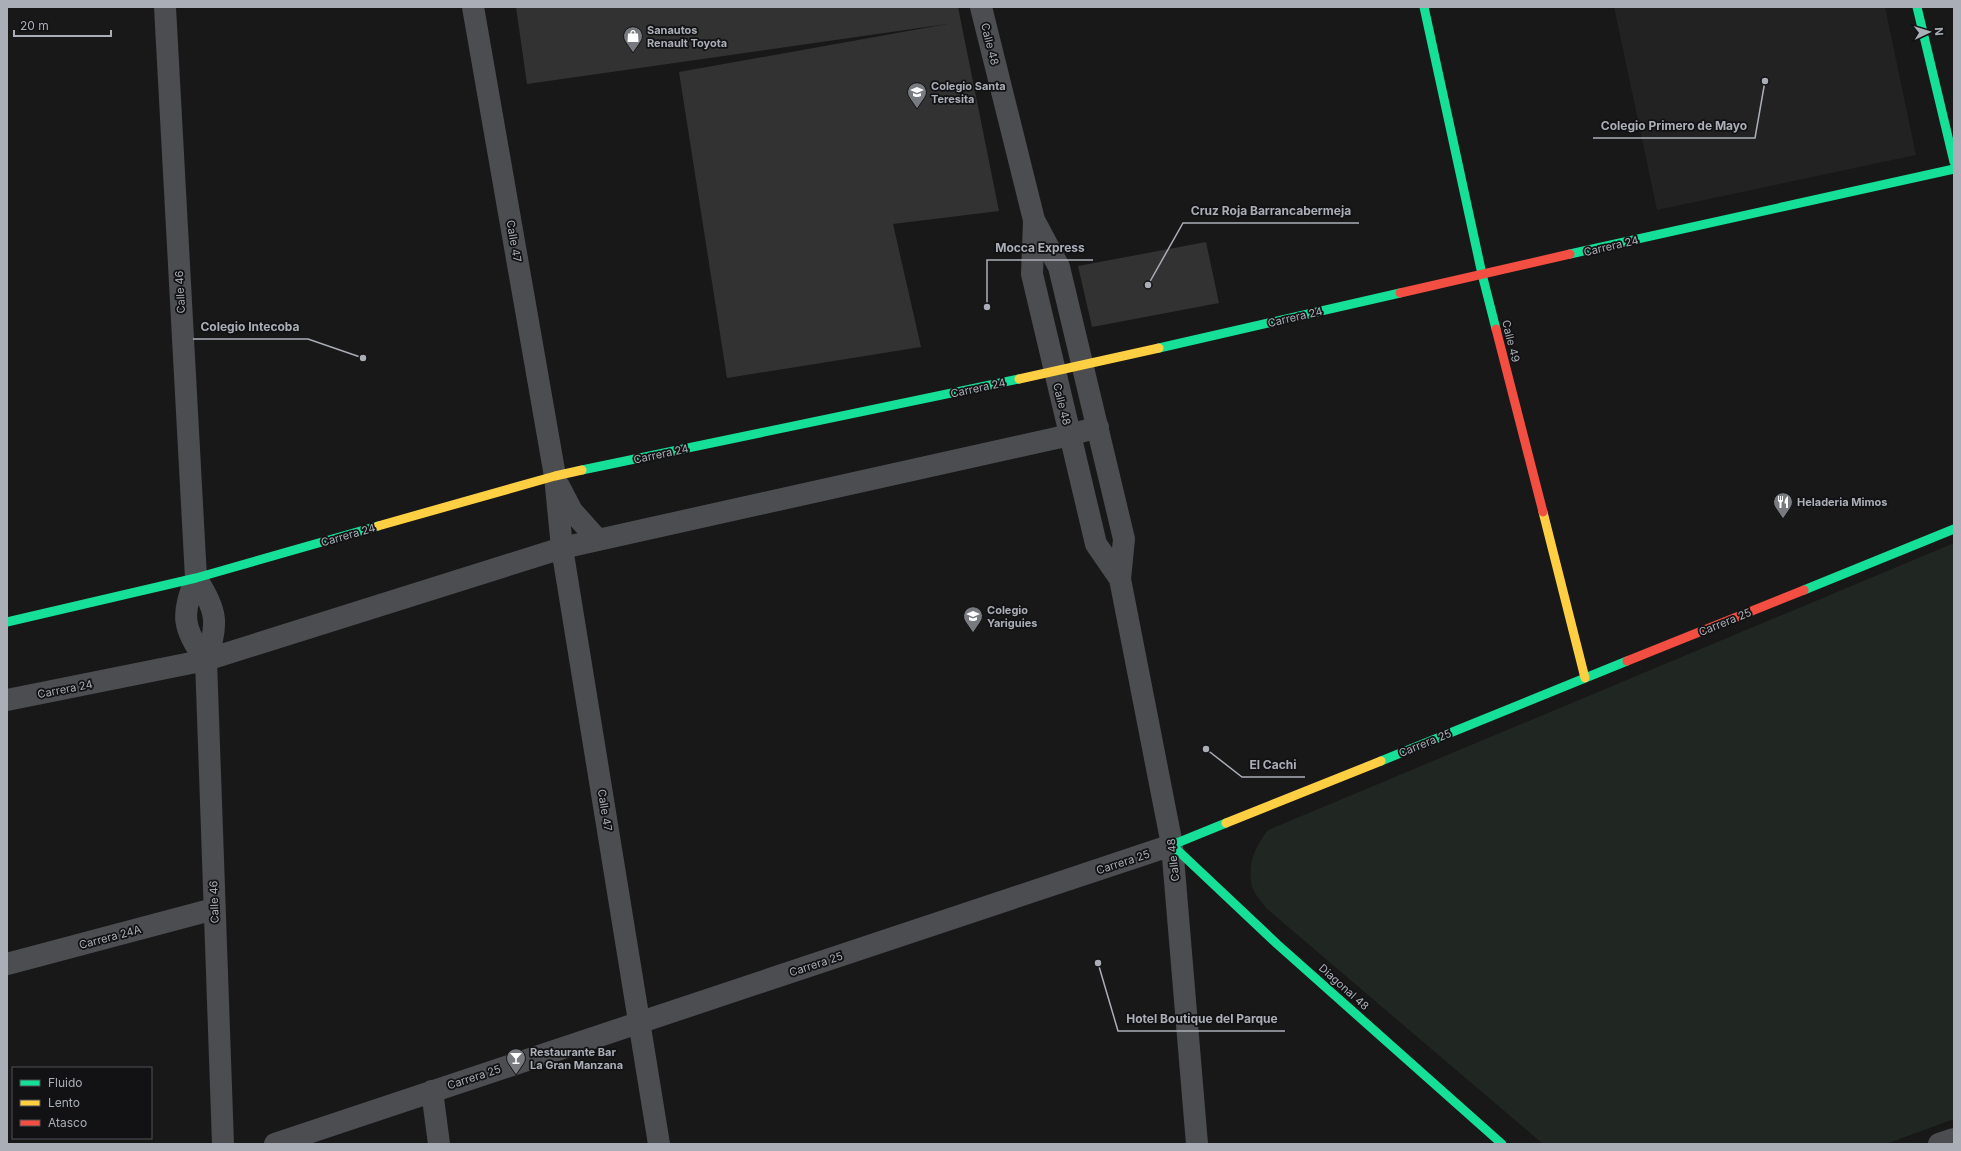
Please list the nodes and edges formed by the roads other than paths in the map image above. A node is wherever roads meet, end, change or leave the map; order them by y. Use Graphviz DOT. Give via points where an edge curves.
graph roads {
  1 [pos="165,7"];
  2 [pos="473,7"];
  3 [pos="981,7"];
  4 [pos="1424,7"];
  5 [pos="1917,7"];
  6 [pos="1954,162"];
  7 [pos="1954,169"];
  8 [pos="1034,220"];
  9 [pos="1482,274"];
  10 [pos="1082,365"];
  11 [pos="1055,372"];
  12 [pos="1098,427"];
  13 [pos="1070,435"];
  14 [pos="555,476"];
  15 [pos="1954,529"];
  16 [pos="598,540"];
  17 [pos="562,548"];
  18 [pos="196,578"];
  19 [pos="1120,579"];
  20 [pos="7,622"];
  21 [pos="206,660"];
  22 [pos="1585,678"];
  23 [pos="7,700"];
  24 [pos="1172,845"];
  25 [pos="214,909"];
  26 [pos="7,964"];
  27 [pos="640,1022"];
  28 [pos="432,1091"];
  29 [pos="1954,1139"];
  30 [pos="223,1144"];
  31 [pos="274,1144"];
  32 [pos="439,1144"];
  33 [pos="660,1144"];
  34 [pos="1197,1144"];
  35 [pos="1502,1144"];
  36 [pos="1939,1144"];
  1 -- 18 [label="street, Calle 46"];
  2 -- 14 [label="street, Calle 47"];
  3 -- 8 [label="street, Calle 48"];
  4 -- 9 [label="street, Calle 49"];
  5 -- 6 [label="street"];
  7 -- 9 [label="street, Carrera 24"];
  8 -- 10 [label="street, Calle 48" via="1059,267"];
  8 -- 11 [label="street, Calle 48" via="1032,274"];
  9 -- 10 [label="street, Carrera 24"];
  9 -- 22 [label="street, Calle 49"];
  10 -- 11 [label="street, Carrera 24"];
  10 -- 12 [label="street, Calle 48"];
  11 -- 13 [label="street, Calle 48"];
  11 -- 14 [label="street, Carrera 24"];
  12 -- 13 [label="street, Carrera 24"];
  12 -- 19 [label="street, Calle 48" via="1124,539"];
  13 -- 16 [label="street, Carrera 24"];
  13 -- 19 [label="street, Calle 48" via="1096,544"];
  14 -- 16 [label="street, Calle 47" via="572,510"];
  14 -- 17 [label="street, Calle 47"];
  14 -- 18 [label="street, Carrera 24"];
  15 -- 22 [label="street, Carrera 25"];
  16 -- 17 [label="street, Carrera 24"];
  17 -- 21 [label="street, Carrera 24"];
  17 -- 27 [label="street, Calle 47"];
  18 -- 20 [label="street, Carrera 24"];
  18 -- 21 [label="street, Calle 46" via="187,598 186,621 192,643"];
  19 -- 24 [label="street, Calle 48"];
  21 -- 23 [label="street, Carrera 24"];
  21 -- 25 [label="street, Calle 46"];
  22 -- 24 [label="street, Carrera 25"];
  24 -- 27 [label="street, Carrera 25"];
  24 -- 34 [label="street, Calle 48"];
  24 -- 35 [label="street, Diagonal 48" via="1277,944"];
  25 -- 26 [label="street, Carrera 24A"];
  25 -- 30 [label="street, Calle 46"];
  27 -- 28 [label="street, Carrera 25"];
  27 -- 33 [label="street, Calle 47"];
  28 -- 31 [label="street, Carrera 25"];
  28 -- 32 [label="street"];
  29 -- 36 [label="street"];
}
